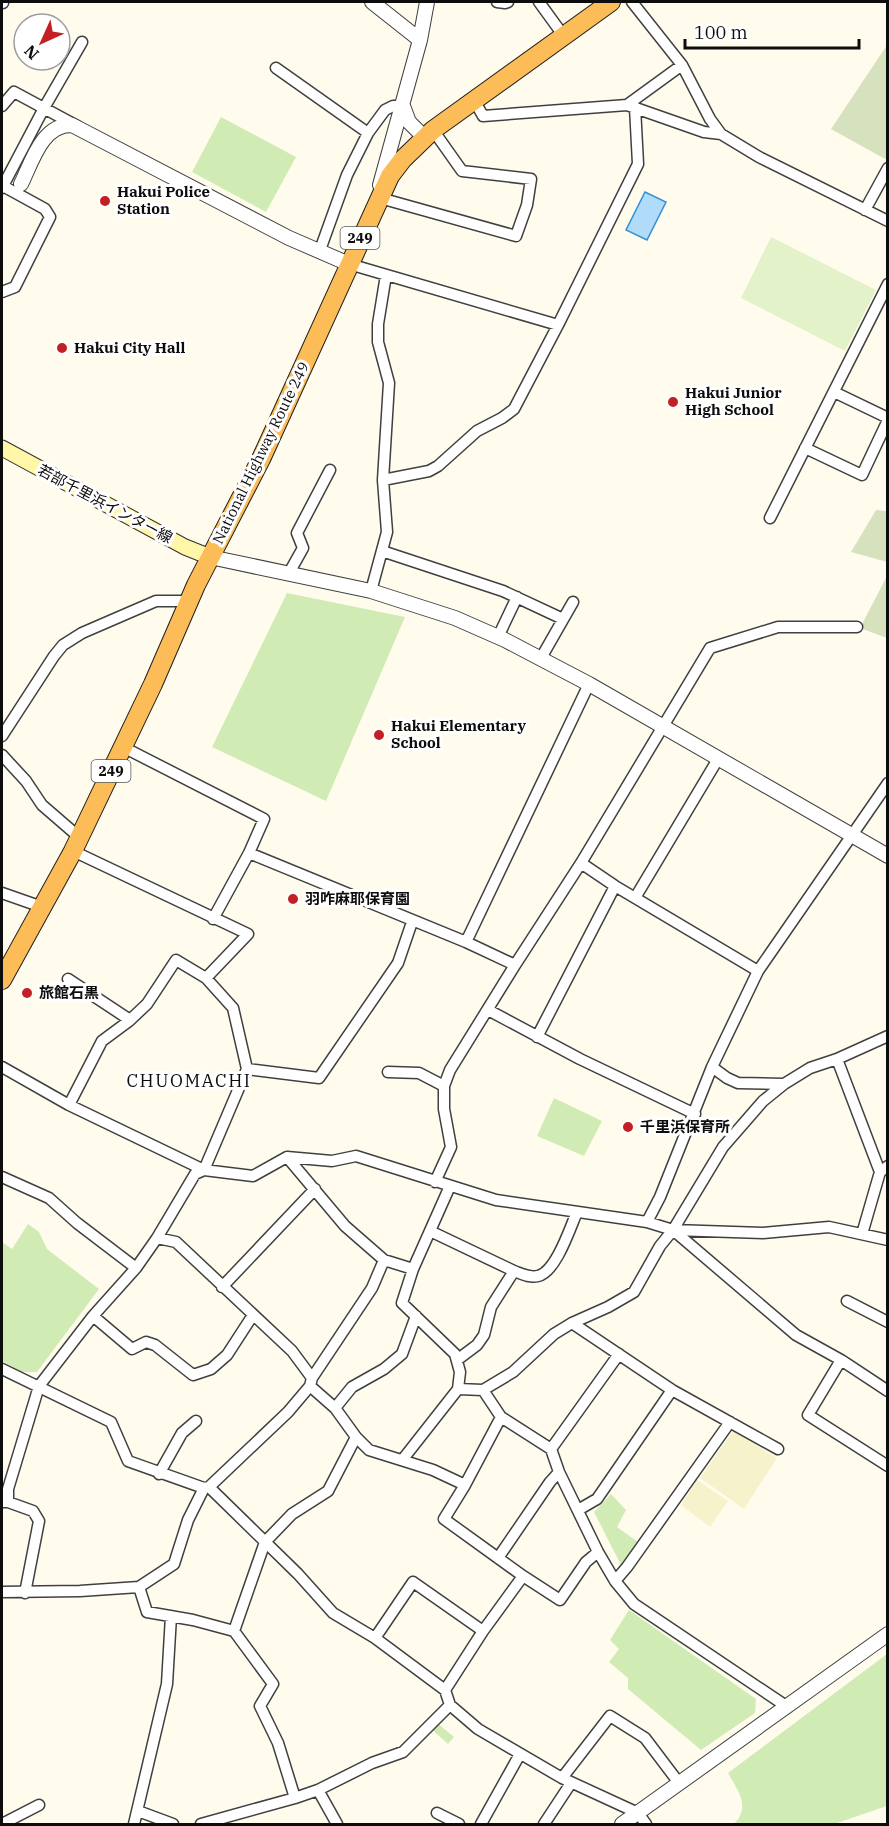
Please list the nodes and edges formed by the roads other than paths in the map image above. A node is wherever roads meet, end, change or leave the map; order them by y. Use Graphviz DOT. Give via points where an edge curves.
graph roads {
  1 [pos="372,2"];
  2 [pos="427,2"];
  3 [pos="498,2"];
  4 [pos="508,2"];
  5 [pos="539,2"];
  6 [pos="611,2"];
  7 [pos="632,2"];
  8 [pos="563,35"];
  9 [pos="420,40"];
  10 [pos="81,42"];
  11 [pos="682,65"];
  12 [pos="276,68"];
  13 [pos="474,100"];
  14 [pos="2,106"];
  15 [pos="403,106"];
  16 [pos="631,106"];
  17 [pos="44,108"];
  18 [pos="79,127"];
  19 [pos="368,133"];
  20 [pos="429,134"];
  21 [pos="721,134"];
  22 [pos="888,168"];
  23 [pos="21,184"];
  24 [pos="2,187"];
  25 [pos="24,198"];
  26 [pos="376,206"];
  27 [pos="865,210"];
  28 [pos="888,221"];
  29 [pos="320,250"];
  30 [pos="349,264"];
  31 [pos="386,274"];
  32 [pos="888,284"];
  33 [pos="2,292"];
  34 [pos="558,325"];
  35 [pos="834,392"];
  36 [pos="888,419"];
  37 [pos="2,448"];
  38 [pos="805,448"];
  39 [pos="330,470"];
  40 [pos="383,480"];
  41 [pos="770,518"];
  42 [pos="382,551"];
  43 [pos="210,557"];
  44 [pos="289,573"];
  45 [pos="371,591"];
  46 [pos="517,597"];
  47 [pos="189,601"];
  48 [pos="573,602"];
  49 [pos="563,619"];
  50 [pos="857,627"];
  51 [pos="498,637"];
  52 [pos="541,658"];
  53 [pos="589,684"];
  54 [pos="663,728"];
  55 [pos="2,736"];
  56 [pos="123,747"];
  57 [pos="2,755"];
  58 [pos="718,759"];
  59 [pos="888,783"];
  60 [pos="852,834"];
  61 [pos="76,844"];
  62 [pos="249,853"];
  63 [pos="888,856"];
  64 [pos="581,864"];
  65 [pos="615,886"];
  66 [pos="2,893"];
  67 [pos="634,898"];
  68 [pos="42,907"];
  69 [pos="213,918"];
  70 [pos="412,922"];
  71 [pos="466,942"];
  72 [pos="515,965"];
  73 [pos="758,971"];
  74 [pos="206,978"];
  75 [pos="68,979"];
  76 [pos="2,980"];
  77 [pos="488,1010"];
  78 [pos="130,1020"];
  79 [pos="888,1036"];
  80 [pos="537,1037"];
  81 [pos="837,1059"];
  82 [pos="2,1067"];
  83 [pos="712,1067"];
  84 [pos="247,1069"];
  85 [pos="388,1072"];
  86 [pos="784,1084"];
  87 [pos="444,1086"];
  88 [pos="69,1105"];
  89 [pos="695,1114"];
  90 [pos="287,1157"];
  91 [pos="884,1169"];
  92 [pos="204,1170"];
  93 [pos="2,1177"];
  94 [pos="435,1182"];
  95 [pos="450,1186"];
  96 [pos="315,1189"];
  97 [pos="577,1212"];
  98 [pos="647,1222"];
  99 [pos="673,1230"];
  100 [pos="430,1231"];
  101 [pos="862,1234"];
  102 [pos="157,1238"];
  103 [pos="888,1240"];
  104 [pos="384,1260"];
  105 [pos="136,1268"];
  106 [pos="413,1269"];
  107 [pos="514,1271"];
  108 [pos="222,1287"];
  109 [pos="847,1301"];
  110 [pos="253,1315"];
  111 [pos="93,1316"];
  112 [pos="416,1317"];
  113 [pos="888,1322"];
  114 [pos="572,1323"];
  115 [pos="619,1354"];
  116 [pos="457,1360"];
  117 [pos="841,1360"];
  118 [pos="2,1369"];
  119 [pos="311,1382"];
  120 [pos="39,1386"];
  121 [pos="458,1389"];
  122 [pos="483,1390"];
  123 [pos="672,1390"];
  124 [pos="888,1391"];
  125 [pos="336,1408"];
  126 [pos="501,1417"];
  127 [pos="196,1421"];
  128 [pos="730,1422"];
  129 [pos="356,1437"];
  130 [pos="551,1449"];
  131 [pos="778,1449"];
  132 [pos="403,1459"];
  133 [pos="888,1466"];
  134 [pos="559,1472"];
  135 [pos="159,1474"];
  136 [pos="465,1485"];
  137 [pos="207,1488"];
  138 [pos="5,1502"];
  139 [pos="578,1510"];
  140 [pos="265,1542"];
  141 [pos="598,1552"];
  142 [pos="498,1558"];
  143 [pos="522,1576"];
  144 [pos="615,1581"];
  145 [pos="139,1587"];
  146 [pos="2,1592"];
  147 [pos="25,1593"];
  148 [pos="171,1616"];
  149 [pos="234,1631"];
  150 [pos="483,1631"];
  151 [pos="888,1634"];
  152 [pos="375,1638"];
  153 [pos="445,1690"];
  154 [pos="450,1705"];
  155 [pos="786,1706"];
  156 [pos="520,1754"];
  157 [pos="566,1780"];
  158 [pos="679,1783"];
  159 [pos="318,1790"];
  160 [pos="296,1798"];
  161 [pos="39,1805"];
  162 [pos="138,1811"];
  163 [pos="437,1813"];
  164 [pos="642,1819"];
  165 [pos="2,1824"];
  166 [pos="134,1824"];
  167 [pos="173,1824"];
  168 [pos="201,1824"];
  169 [pos="337,1824"];
  170 [pos="459,1824"];
  171 [pos="481,1824"];
  172 [pos="544,1824"];
  173 [pos="622,1824"];
  1 -- 9 [label="street"];
  2 -- 9 [label="street"];
  3 -- 4 [label="street"];
  5 -- 8 [label="street"];
  6 -- 8 [label="highway, National Highway Route 249 / 249"];
  7 -- 11 [label="street"];
  8 -- 13 [label="highway, National Highway Route 249 / 249"];
  9 -- 15 [label="street"];
  10 -- 17 [label="street"];
  11 -- 16 [label="street"];
  11 -- 21 [label="street"];
  12 -- 19 [label="street"];
  13 -- 16 [label="street" via="483,116"];
  13 -- 20 [label="highway, National Highway Route 249 / 249"];
  14 -- 17 [label="street" via="14,92"];
  15 -- 19 [label="street" via="385,110"];
  15 -- 20 [label="street" via="409,122"];
  15 -- 26 [label="street"];
  16 -- 21 [label="street" via="704,132"];
  16 -- 34 [label="street" via="638,164"];
  17 -- 18 [label="street"];
  17 -- 24 [label="street"];
  18 -- 23 [label="street" via="66,124 54,128"];
  18 -- 29 [label="street" via="289,238"];
  19 -- 29 [label="street" via="346,175"];
  20 -- 26 [label="highway, National Highway Route 249 / 249" via="390,176"];
  20 -- 26 [label="street" via="462,171 531,179 516,236"];
  21 -- 27 [label="street"];
  22 -- 27 [label="street"];
  23 -- 25 [label="street"];
  24 -- 25 [label="street"];
  25 -- 33 [label="street" via="45,209 50,217 15,287"];
  26 -- 30 [label="highway, National Highway Route 249 / 249"];
  27 -- 28 [label="street"];
  29 -- 30 [label="street"];
  30 -- 31 [label="street"];
  30 -- 43 [label="highway, National Highway Route 249 / 249" via="269,441"];
  31 -- 34 [label="street"];
  31 -- 40 [label="street" via="378,324 378,342 389,383"];
  32 -- 35 [label="street"];
  34 -- 40 [label="street" via="514,409 477,431 429,471"];
  35 -- 36 [label="street"];
  35 -- 38 [label="street"];
  36 -- 38 [label="street" via="862,475"];
  37 -- 43 [label="main road, 若部千里浜インター線"];
  38 -- 41 [label="street"];
  39 -- 44 [label="street" via="297,533 303,548"];
  40 -- 42 [label="street" via="387,532"];
  42 -- 45 [label="street"];
  42 -- 46 [label="street"];
  43 -- 44 [label="street"];
  43 -- 47 [label="highway, National Highway Route 249 / 249"];
  44 -- 45 [label="street"];
  45 -- 51 [label="street" via="455,618"];
  46 -- 49 [label="street"];
  46 -- 51 [label="street"];
  47 -- 55 [label="street" via="156,601 63,645"];
  47 -- 56 [label="highway, National Highway Route 249 / 249"];
  48 -- 49 [label="street"];
  49 -- 52 [label="street"];
  50 -- 54 [label="street" via="778,627 710,648"];
  51 -- 52 [label="street"];
  52 -- 53 [label="street"];
  53 -- 54 [label="street"];
  53 -- 71 [label="street"];
  54 -- 58 [label="street"];
  54 -- 64 [label="street"];
  56 -- 61 [label="highway, National Highway Route 249 / 249"];
  56 -- 62 [label="street" via="264,819"];
  57 -- 61 [label="street"];
  58 -- 60 [label="street"];
  58 -- 67 [label="street"];
  59 -- 60 [label="street"];
  60 -- 63 [label="street"];
  60 -- 73 [label="street"];
  61 -- 68 [label="highway, National Highway Route 249 / 249"];
  61 -- 69 [label="street"];
  62 -- 69 [label="street"];
  62 -- 70 [label="street"];
  64 -- 65 [label="street"];
  64 -- 72 [label="street"];
  65 -- 67 [label="street"];
  65 -- 80 [label="street"];
  66 -- 68 [label="street"];
  67 -- 73 [label="street"];
  68 -- 76 [label="highway, National Highway Route 249 / 249"];
  69 -- 74 [label="street" via="248,934"];
  70 -- 71 [label="street"];
  70 -- 84 [label="street" via="398,963 319,1078"];
  71 -- 72 [label="street"];
  72 -- 77 [label="street"];
  73 -- 83 [label="street"];
  74 -- 78 [label="street" via="177,960 147,1004"];
  74 -- 84 [label="street" via="233,1008"];
  75 -- 78 [label="street"];
  77 -- 80 [label="street"];
  77 -- 87 [label="street"];
  78 -- 88 [label="street" via="102,1041"];
  79 -- 81 [label="street"];
  80 -- 89 [label="street"];
  81 -- 86 [label="street" via="810,1068"];
  81 -- 91 [label="street"];
  82 -- 88 [label="street"];
  83 -- 86 [label="street" via="738,1083"];
  83 -- 89 [label="street"];
  84 -- 92 [label="street"];
  85 -- 87 [label="street" via="419,1073"];
  86 -- 99 [label="street" via="763,1101 723,1147"];
  87 -- 94 [label="street" via="451,1147"];
  88 -- 92 [label="street"];
  89 -- 98 [label="street"];
  90 -- 92 [label="street" via="253,1176"];
  90 -- 94 [label="street" via="332,1161 356,1156"];
  90 -- 96 [label="street"];
  91 -- 101 [label="street"];
  92 -- 102 [label="street" via="195,1174"];
  93 -- 105 [label="street" via="49,1198"];
  94 -- 95 [label="street"];
  95 -- 97 [label="street" via="496,1200"];
  95 -- 100 [label="street"];
  96 -- 104 [label="street" via="345,1226"];
  96 -- 108 [label="street"];
  97 -- 98 [label="street"];
  97 -- 107 [label="street" via="555,1262 540,1276"];
  98 -- 99 [label="street"];
  99 -- 101 [label="street" via="763,1233 829,1227"];
  99 -- 114 [label="street" via="634,1292"];
  99 -- 117 [label="street" via="796,1335"];
  100 -- 106 [label="street"];
  100 -- 107 [label="street"];
  101 -- 103 [label="street"];
  102 -- 105 [label="street"];
  102 -- 108 [label="street" via="176,1242"];
  104 -- 106 [label="street"];
  104 -- 119 [label="street" via="372,1288"];
  105 -- 111 [label="street"];
  106 -- 112 [label="street" via="402,1303"];
  107 -- 116 [label="street" via="491,1307 484,1335"];
  108 -- 110 [label="street"];
  109 -- 113 [label="street"];
  110 -- 111 [label="street" via="226,1355 211,1370 193,1375 155,1345 146,1342 132,1349"];
  110 -- 119 [label="street" via="292,1351"];
  111 -- 120 [label="street"];
  112 -- 116 [label="street"];
  112 -- 125 [label="street" via="402,1354 352,1388"];
  114 -- 115 [label="street"];
  114 -- 122 [label="street" via="554,1334 513,1372"];
  115 -- 123 [label="street"];
  115 -- 130 [label="street"];
  116 -- 121 [label="street"];
  117 -- 124 [label="street"];
  117 -- 133 [label="street" via="808,1415"];
  118 -- 120 [label="street"];
  119 -- 125 [label="street"];
  119 -- 137 [label="street" via="288,1412"];
  120 -- 135 [label="street" via="111,1422 128,1461"];
  120 -- 138 [label="street"];
  121 -- 122 [label="street"];
  121 -- 132 [label="street"];
  122 -- 126 [label="street"];
  123 -- 128 [label="street"];
  123 -- 139 [label="street" via="597,1499"];
  125 -- 129 [label="street"];
  126 -- 130 [label="street"];
  126 -- 136 [label="street"];
  127 -- 135 [label="street" via="182,1433"];
  128 -- 131 [label="street"];
  128 -- 144 [label="street"];
  129 -- 132 [label="street" via="369,1450"];
  129 -- 140 [label="street" via="328,1491 292,1514"];
  130 -- 134 [label="street"];
  132 -- 136 [label="street"];
  134 -- 139 [label="street"];
  134 -- 142 [label="street"];
  135 -- 137 [label="street"];
  136 -- 142 [label="street" via="444,1519"];
  137 -- 140 [label="street"];
  137 -- 145 [label="street" via="188,1520 174,1564"];
  138 -- 147 [label="street" via="33,1511 39,1521"];
  139 -- 141 [label="street"];
  140 -- 149 [label="street"];
  140 -- 152 [label="street" via="333,1613"];
  141 -- 143 [label="street" via="586,1562 560,1600"];
  141 -- 144 [label="street"];
  142 -- 143 [label="street"];
  143 -- 150 [label="street"];
  144 -- 155 [label="street" via="634,1604"];
  145 -- 147 [label="street"];
  145 -- 148 [label="street" via="147,1612"];
  146 -- 147 [label="street"];
  148 -- 149 [label="street"];
  148 -- 162 [label="street" via="167,1684"];
  149 -- 160 [label="street" via="273,1684 260,1706 278,1743"];
  150 -- 152 [label="street" via="413,1582"];
  150 -- 153 [label="street"];
  151 -- 155 [label="street"];
  152 -- 153 [label="street"];
  153 -- 154 [label="street"];
  154 -- 156 [label="street" via="478,1729"];
  154 -- 159 [label="street" via="403,1752"];
  155 -- 158 [label="street"];
  156 -- 157 [label="street"];
  156 -- 171 [label="street"];
  157 -- 158 [label="street" via="610,1716 645,1738"];
  157 -- 164 [label="street"];
  157 -- 172 [label="street"];
  158 -- 164 [label="street"];
  159 -- 160 [label="street"];
  159 -- 169 [label="street"];
  160 -- 168 [label="street"];
  161 -- 165 [label="street"];
  162 -- 166 [label="street"];
  162 -- 167 [label="street"];
  163 -- 170 [label="street"];
  164 -- 173 [label="street"];
}
